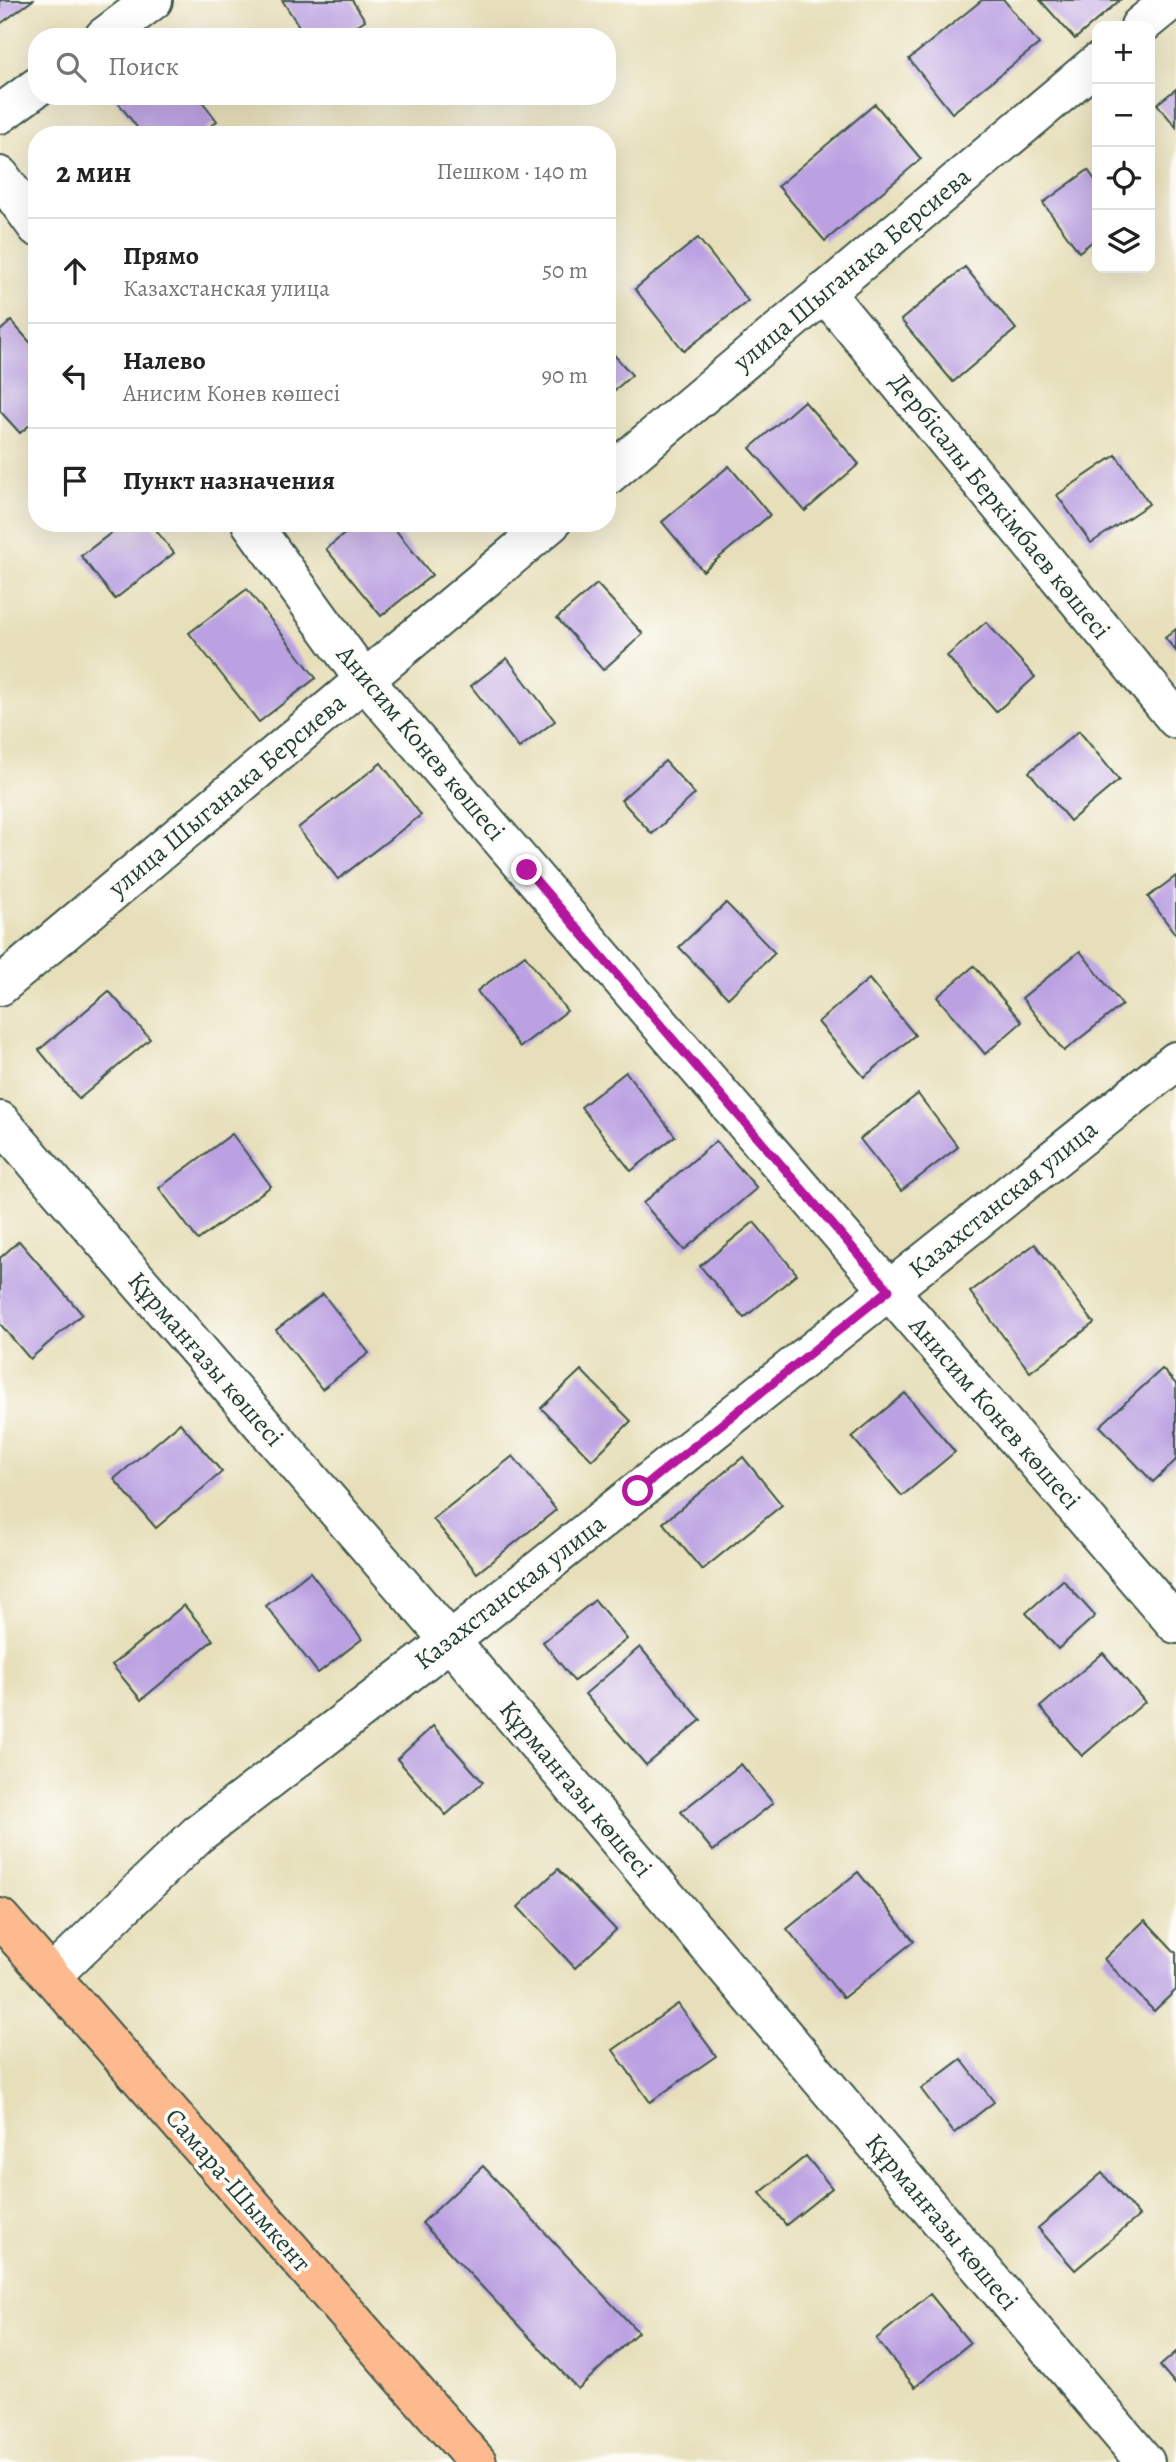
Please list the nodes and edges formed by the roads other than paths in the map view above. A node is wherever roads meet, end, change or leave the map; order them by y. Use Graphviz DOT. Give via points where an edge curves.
graph roads {
  1 [pos="153,0"];
  2 [pos="1172,0"];
  3 [pos="1146,21"];
  4 [pos="116,28"];
  5 [pos="1092,67"];
  6 [pos="28,94"];
  7 [pos="0,114"];
  8 [pos="0,176"];
  9 [pos="28,215"];
  10 [pos="824,292"];
  11 [pos="616,468"];
  12 [pos="257,532"];
  13 [pos="540,532"];
  14 [pos="365,681"];
  15 [pos="1176,719"];
  16 [pos="0,986"];
  17 [pos="1176,1061"];
  18 [pos="0,1121"];
  19 [pos="889,1290"];
  20 [pos="1176,1623"];
  21 [pos="450,1641"];
  22 [pos="0,1917"];
  23 [pos="51,1976"];
  24 [pos="477,2462"];
  25 [pos="1145,2462"];
  1 -- 4 [label="street"];
  2 -- 3 [label="street"];
  5 -- 10 [label="street, улица Шыганака Берсиева"];
  6 -- 7 [label="street"];
  8 -- 9 [label="street"];
  10 -- 11 [label="street, улица Шыганака Берсиева"];
  10 -- 15 [label="street, Дербісалы Беркімбаев көшесі"];
  12 -- 14 [label="street, Анисим Конев көшесі"];
  13 -- 14 [label="street, улица Шыганака Берсиева"];
  14 -- 16 [label="street, улица Шыганака Берсиева"];
  14 -- 19 [label="street, Анисим Конев көшесі"];
  17 -- 19 [label="street, Казахстанская улица"];
  18 -- 21 [label="street, Құрманғазы көшесі"];
  19 -- 20 [label="street, Анисим Конев көшесі"];
  19 -- 21 [label="street, Казахстанская улица"];
  21 -- 23 [label="street, Казахстанская улица" via="198,1834"];
  21 -- 25 [label="street, Құрманғазы көшесі"];
  22 -- 23 [label="highway, Самара-Шымкент"];
  23 -- 24 [label="highway, Самара-Шымкент"];
}
